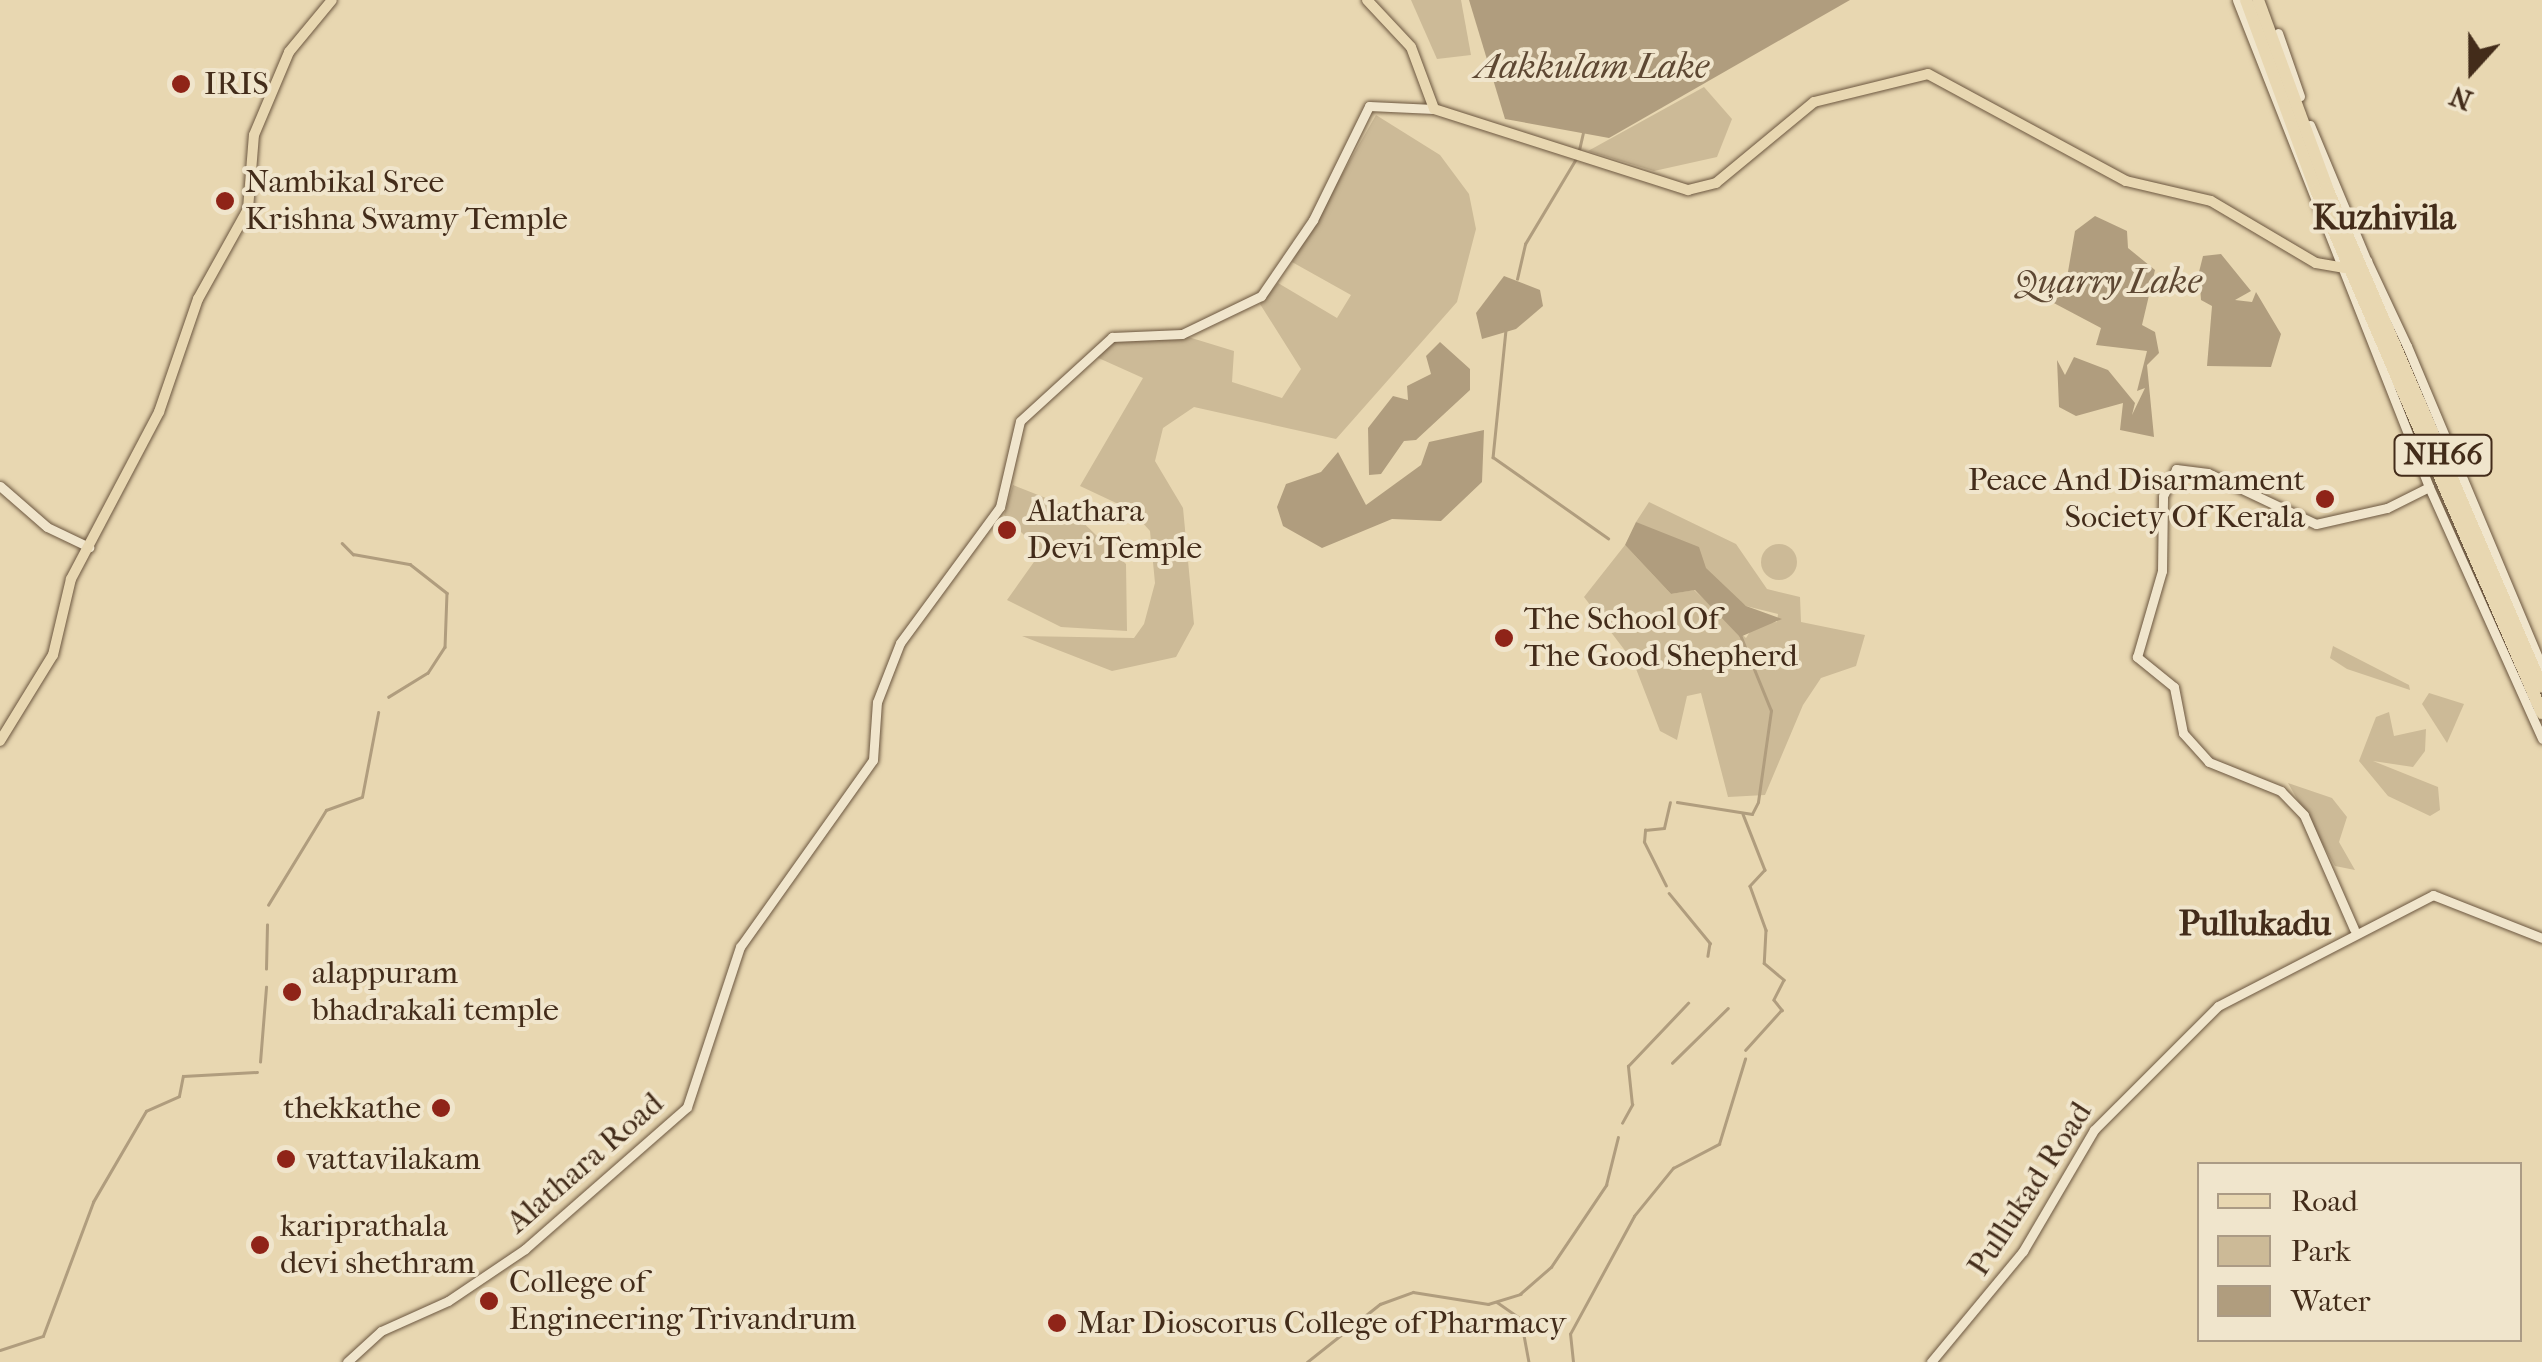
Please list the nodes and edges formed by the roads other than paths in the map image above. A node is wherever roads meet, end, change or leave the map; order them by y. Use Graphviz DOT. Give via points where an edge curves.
graph roads {
  1 [pos="332,0"];
  2 [pos="1367,0"];
  3 [pos="2236,0"];
  4 [pos="2246,0"];
  5 [pos="2258,0"];
  6 [pos="2268,36"];
  7 [pos="1434,109"];
  8 [pos="2356,268"];
  9 [pos="0,486"];
  10 [pos="2429,486"];
  11 [pos="90,547"];
  12 [pos="2542,667"];
  13 [pos="2542,686"];
  14 [pos="2542,713"];
  15 [pos="2542,738"];
  16 [pos="0,741"];
  17 [pos="2354,929"];
  18 [pos="2542,938"];
  19 [pos="348,1362"];
  20 [pos="1931,1362"];
  1 -- 11 [label="main road" via="289,52 254,135 248,209 198,299 166,397"];
  2 -- 7 [label="main road" via="1411,47"];
  3 -- 8 [label="street"];
  4 -- 6 [label="highway, NH66"];
  5 -- 6 [label="highway, NH66"];
  6 -- 8 [label="highway, NH66"];
  7 -- 8 [label="main road" via="1698,191 1814,102 1928,74 2126,181 2211,202"];
  7 -- 19 [label="street, Alathara Road" via="1369,106 1312,220 1261,296 1182,334 1112,337 1020,421 1000,507 900,643 878,702 875,754 740,948 687,1107 494,1272 381,1331"];
  8 -- 10 [label="street"];
  8 -- 12 [label="street"];
  8 -- 13 [label="highway, NH66"];
  8 -- 14 [label="highway, NH66"];
  9 -- 11 [label="street" via="47,527"];
  10 -- 15 [label="street"];
  10 -- 17 [label="street" via="2387,508 2316,524 2208,474 2176,469 2163,496 2162,570 2137,657 2174,687 2182,733 2209,762 2281,791 2304,814"];
  11 -- 16 [label="main road" via="53,655"];
  17 -- 18 [label="street, Pullukad Road" via="2440,894"];
  17 -- 20 [label="street, Pullukad Road" via="2218,1006 2132,1086 1997,1288"];
}
